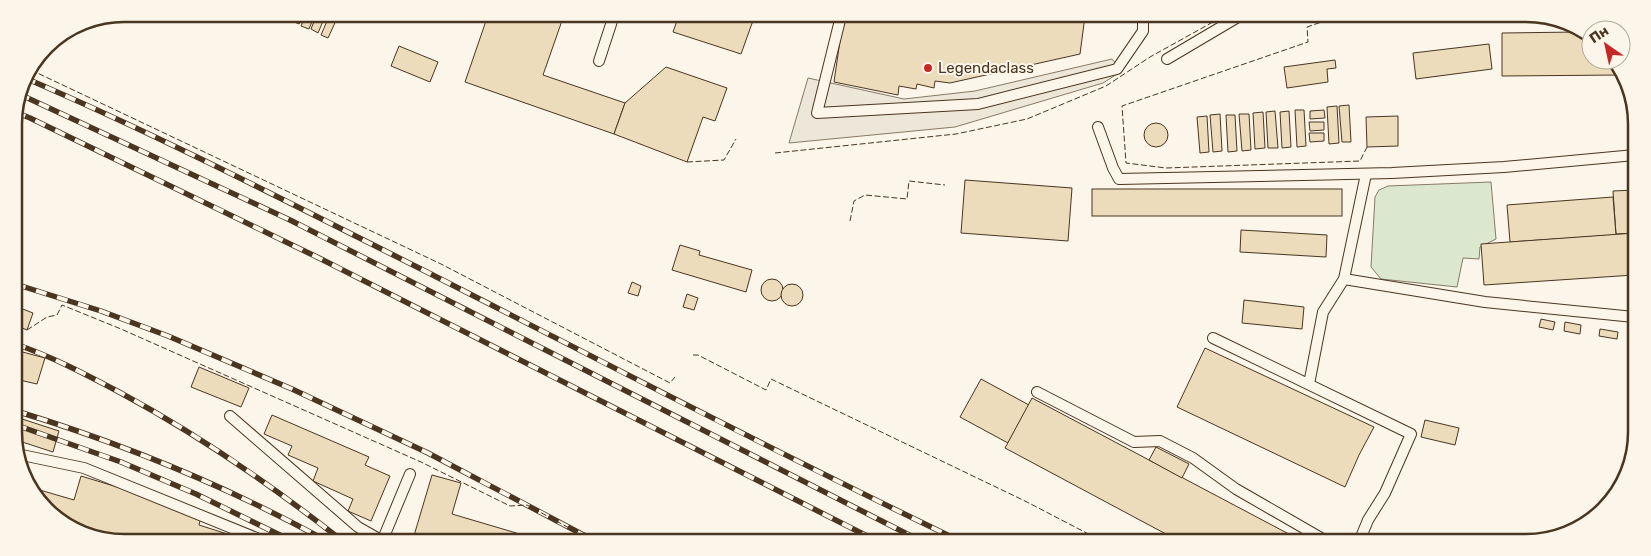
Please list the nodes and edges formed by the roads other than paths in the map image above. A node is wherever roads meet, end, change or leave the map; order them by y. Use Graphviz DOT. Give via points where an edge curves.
graph roads {
  1 [pos="612,22"];
  2 [pos="840,22"];
  3 [pos="1143,22"];
  4 [pos="1230,22"];
  5 [pos="1167,59"];
  6 [pos="598,61"];
  7 [pos="1098,127"];
  8 [pos="1628,156"];
  9 [pos="1366,174"];
  10 [pos="1344,280"];
  11 [pos="1628,316"];
  12 [pos="1213,338"];
  13 [pos="1310,384"];
  14 [pos="1037,392"];
  15 [pos="230,416"];
  16 [pos="25,456"];
  17 [pos="410,474"];
  18 [pos="1313,533"];
  19 [pos="1363,533"];
  20 [pos="247,534"];
  21 [pos="371,534"];
  22 [pos="383,534"];
  1 -- 6 [label="lane"];
  2 -- 3 [label="lane" via="817,113 978,104 1117,68 1142,31"];
  4 -- 5 [label="lane"];
  7 -- 9 [label="lane" via="1119,179"];
  8 -- 9 [label="lane" via="1504,167"];
  9 -- 10 [label="lane"];
  10 -- 11 [label="lane" via="1485,302"];
  10 -- 13 [label="lane" via="1323,312"];
  12 -- 13 [label="lane"];
  13 -- 19 [label="lane" via="1411,434"];
  14 -- 18 [label="lane" via="1134,442 1160,441 1193,458 1236,489"];
  15 -- 21 [label="lane" via="358,527"];
  16 -- 20 [label="lane" via="84,468"];
  17 -- 22 [label="lane"];
}
